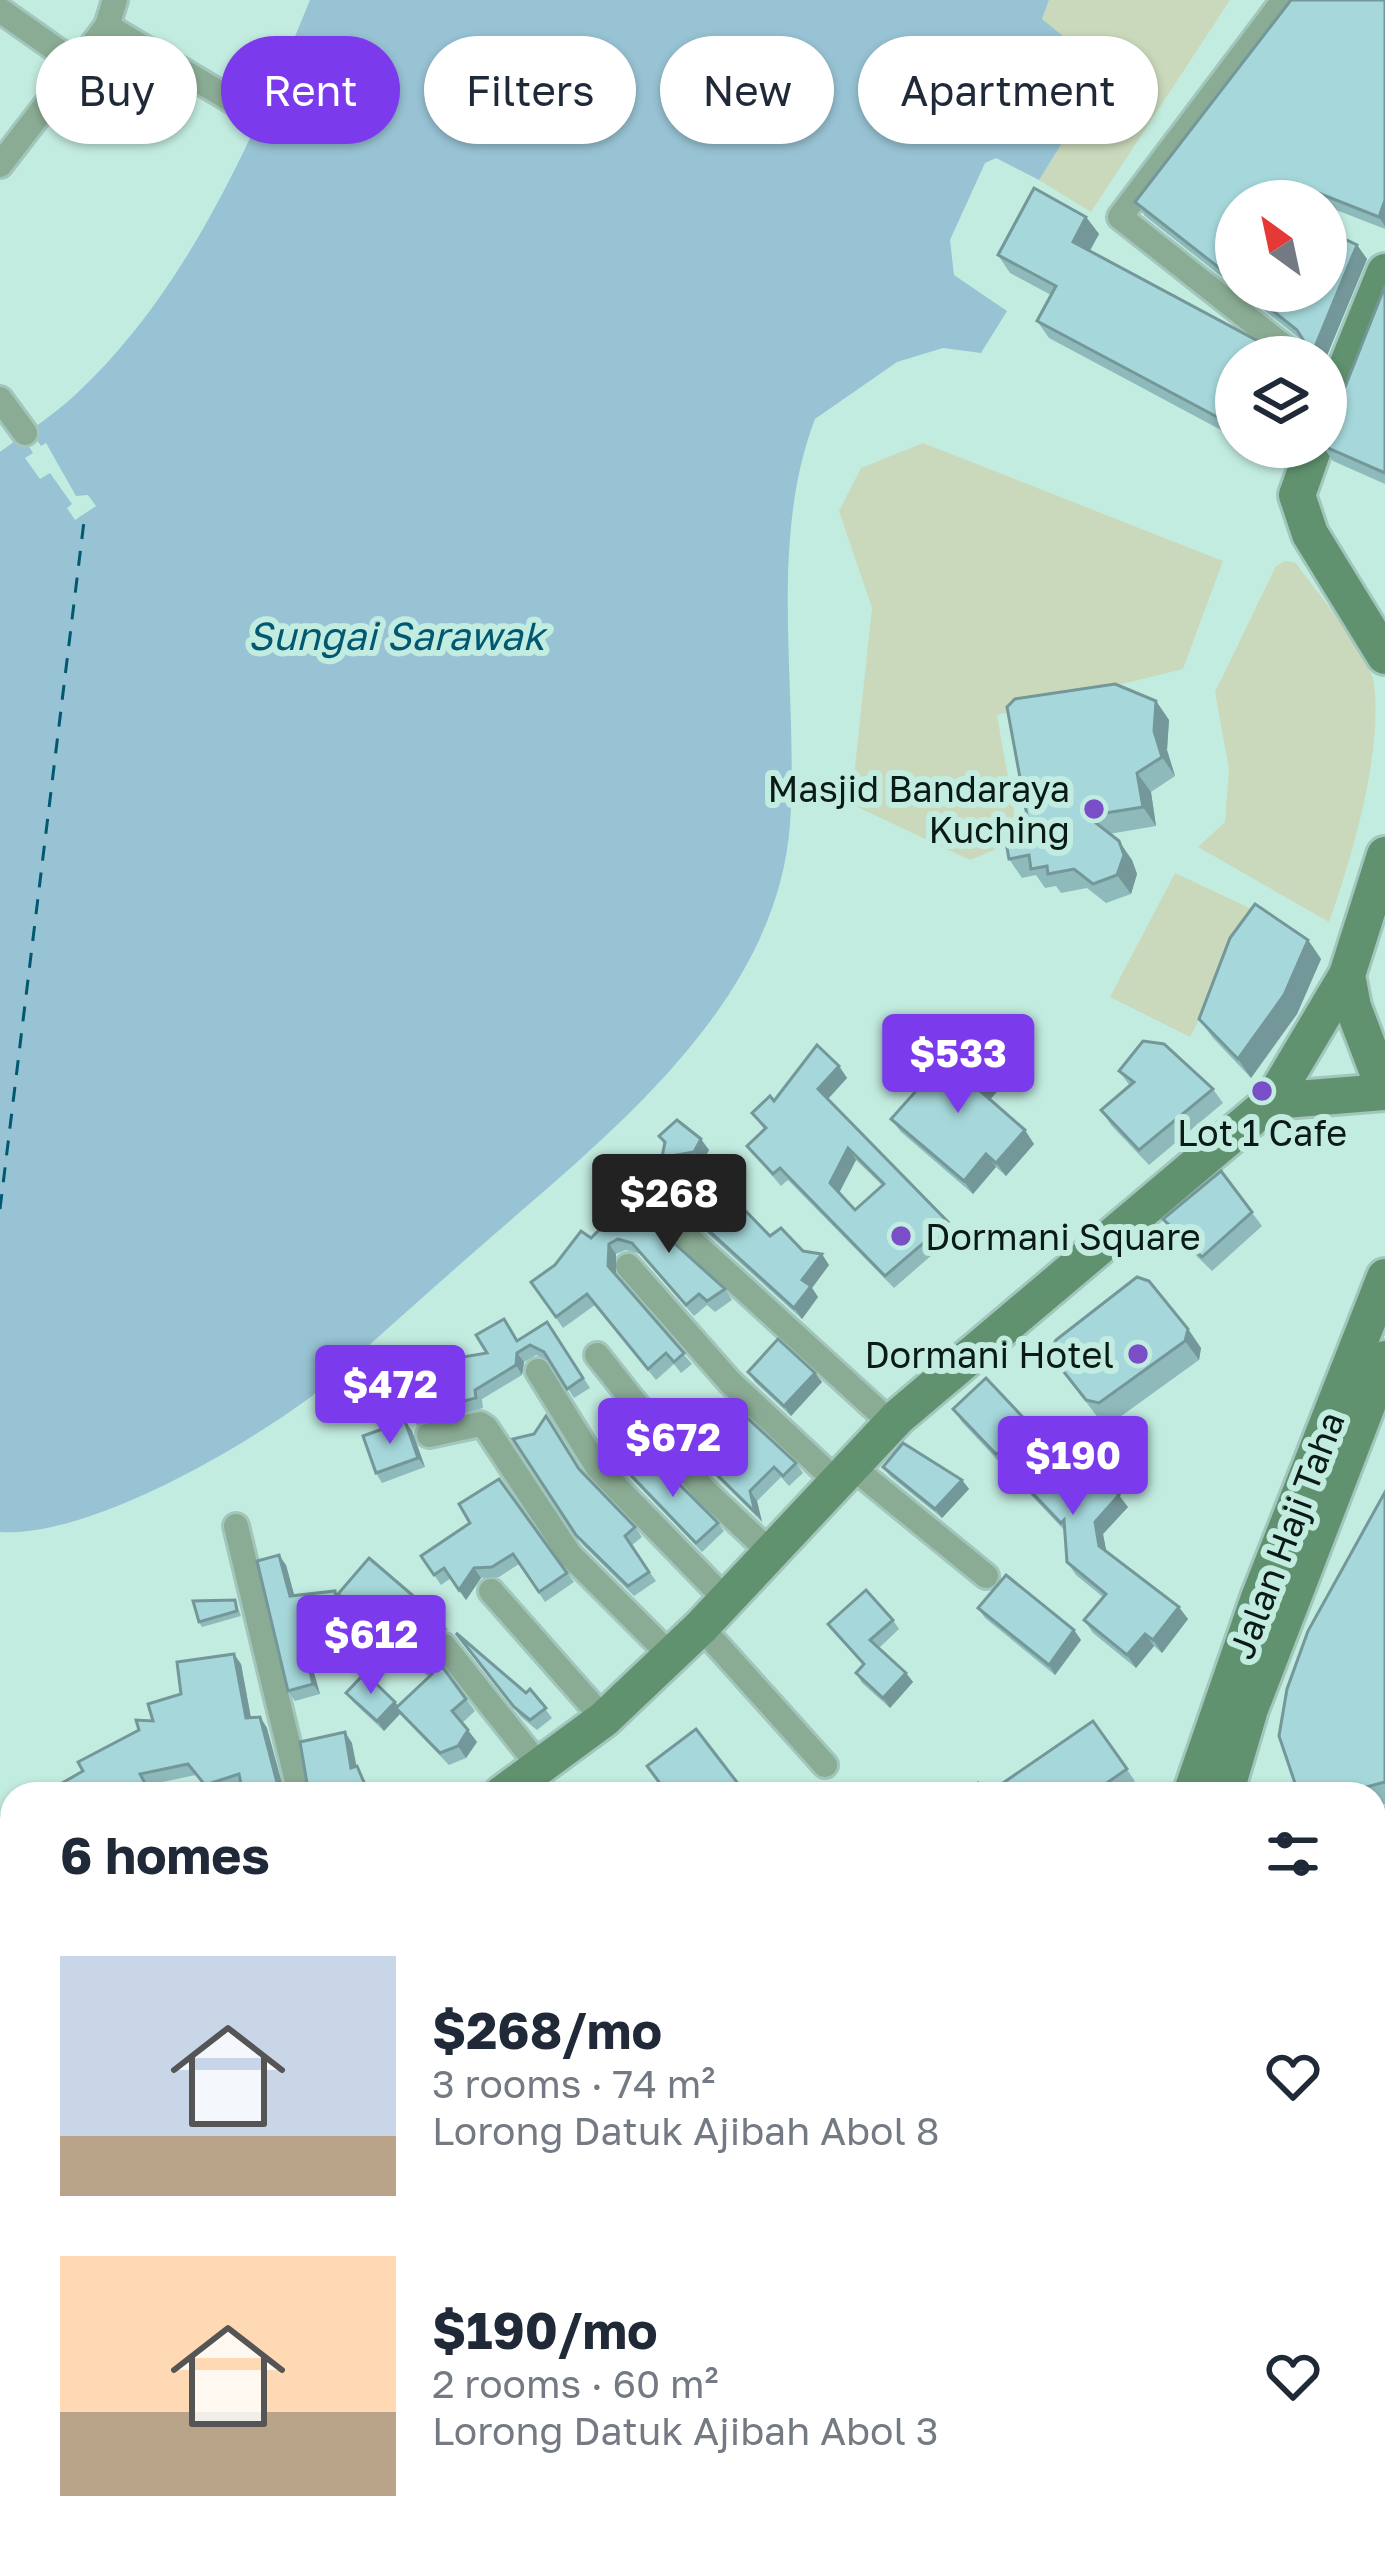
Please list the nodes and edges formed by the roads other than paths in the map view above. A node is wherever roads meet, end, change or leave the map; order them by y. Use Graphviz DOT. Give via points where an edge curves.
graph roads {
  1 [pos="115,0"];
  2 [pos="1284,0"];
  3 [pos="0,10"];
  4 [pos="107,26"];
  5 [pos="37,36"];
  6 [pos="100,36"];
  7 [pos="221,94"];
  8 [pos="36,119"];
  9 [pos="0,165"];
  10 [pos="1385,272"];
  11 [pos="1270,336"];
  12 [pos="1347,358"];
  13 [pos="0,399"];
  14 [pos="25,433"];
  15 [pos="1307,468"];
  16 [pos="1385,656"];
  17 [pos="1385,855"];
  18 [pos="1348,975"];
  19 [pos="1385,1091"];
  20 [pos="1272,1101"];
  21 [pos="684,1234"];
  22 [pos="628,1266"];
  23 [pos="1385,1277"];
  24 [pos="597,1355"];
  25 [pos="1385,1359"];
  26 [pos="538,1371"];
  27 [pos="891,1423"];
  28 [pos="429,1435"];
  29 [pos="842,1472"];
  30 [pos="236,1526"];
  31 [pos="771,1553"];
  32 [pos="986,1576"];
  33 [pos="490,1591"];
  34 [pos="713,1613"];
  35 [pos="444,1646"];
  36 [pos="670,1655"];
  37 [pos="604,1719"];
  38 [pos="825,1765"];
  39 [pos="540,1767"];
  40 [pos="297,1782"];
  41 [pos="519,1782"];
  42 [pos="1195,1782"];
  43 [pos="1229,1782"];
  1 -- 4 [label="street"];
  2 -- 11 [label="street" via="1120,217"];
  3 -- 5 [label="street"];
  4 -- 6 [label="street"];
  4 -- 7 [label="street"];
  8 -- 9 [label="street"];
  10 -- 12 [label="main road"];
  13 -- 14 [label="street"];
  15 -- 16 [label="main road" via="1297,495 1310,534"];
  17 -- 18 [label="main road"];
  18 -- 19 [label="main road"];
  18 -- 20 [label="main road"];
  19 -- 20 [label="main road"];
  20 -- 27 [label="main road"];
  21 -- 27 [label="street"];
  22 -- 29 [label="street" via="730,1382"];
  23 -- 42 [label="main road, Jalan Haji Taha"];
  24 -- 31 [label="street" via="703,1489"];
  25 -- 43 [label="main road, Jalan Haji Taha"];
  26 -- 34 [label="street" via="598,1468"];
  27 -- 29 [label="main road"];
  28 -- 36 [label="street" via="486,1428 571,1555"];
  29 -- 31 [label="main road"];
  29 -- 32 [label="street"];
  30 -- 40 [label="street"];
  31 -- 34 [label="main road"];
  33 -- 37 [label="street"];
  34 -- 36 [label="main road"];
  34 -- 38 [label="street"];
  35 -- 39 [label="street"];
  36 -- 37 [label="main road"];
  37 -- 39 [label="main road"];
  39 -- 41 [label="main road"];
}
